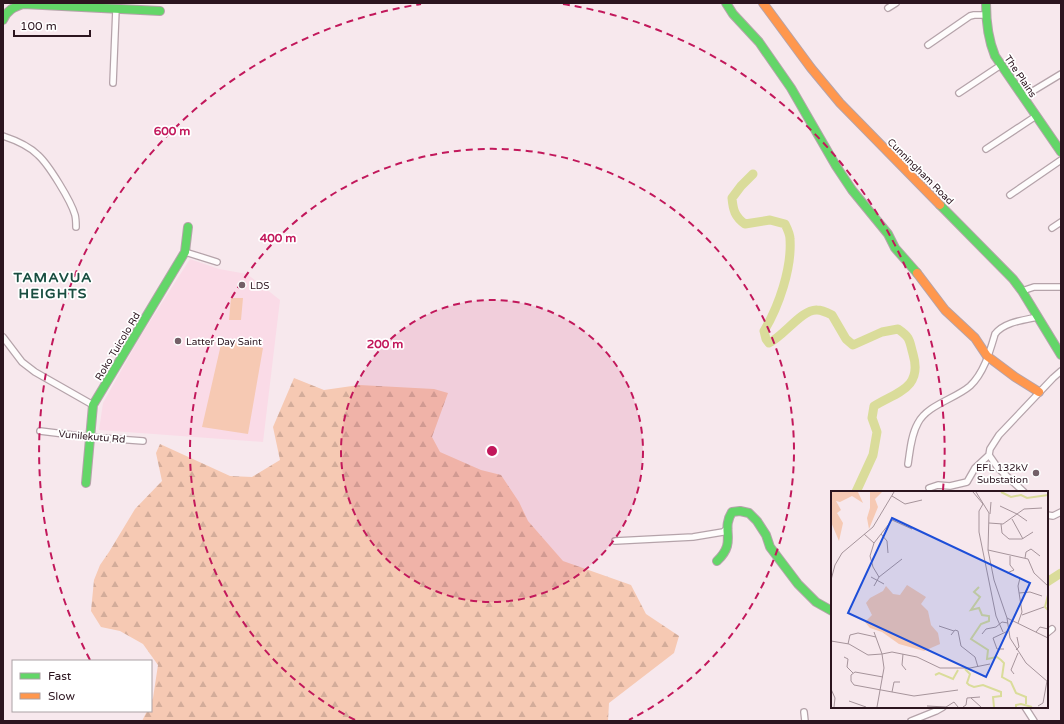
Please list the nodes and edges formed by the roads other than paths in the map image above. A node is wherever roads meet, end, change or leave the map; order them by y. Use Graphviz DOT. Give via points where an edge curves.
graph roads {
  1 [pos="726,3"];
  2 [pos="763,3"];
  3 [pos="896,3"];
  4 [pos="986,3"];
  5 [pos="888,8"];
  6 [pos="116,9"];
  7 [pos="160,11"];
  8 [pos="986,15"];
  9 [pos="3,20"];
  10 [pos="928,45"];
  11 [pos="1001,65"];
  12 [pos="1061,74"];
  13 [pos="113,83"];
  14 [pos="959,93"];
  15 [pos="1023,97"];
  16 [pos="1036,116"];
  17 [pos="3,136"];
  18 [pos="986,149"];
  19 [pos="1061,152"];
  20 [pos="1061,160"];
  21 [pos="1010,195"];
  22 [pos="1061,222"];
  23 [pos="76,227"];
  24 [pos="188,227"];
  25 [pos="1052,228"];
  26 [pos="185,252"];
  27 [pos="217,262"];
  28 [pos="1061,287"];
  29 [pos="1022,291"];
  30 [pos="1038,317"];
  31 [pos="3,336"];
  32 [pos="1061,355"];
  33 [pos="987,356"];
  34 [pos="1061,371"];
  35 [pos="1039,392"];
  36 [pos="93,405"];
  37 [pos="40,431"];
  38 [pos="89,437"];
  39 [pos="143,440"];
  40 [pos="989,455"];
  41 [pos="908,464"];
  42 [pos="86,483"];
  43 [pos="929,488"];
  44 [pos="1023,491"];
  45 [pos="1061,512"];
  46 [pos="1048,516"];
  47 [pos="728,527"];
  48 [pos="615,541"];
  49 [pos="717,561"];
  50 [pos="831,610"];
  51 [pos="941,708"];
  52 [pos="1026,708"];
  53 [pos="804,712"];
  54 [pos="805,721"];
  55 [pos="911,721"];
  56 [pos="1034,721"];
  1 -- 33 [label="street" via="759,42 791,88 840,172 888,234 895,248 945,310 974,338"];
  2 -- 29 [label="street, Cunningham Road" via="811,68 840,102 1006,271"];
  3 -- 5 [label="street"];
  4 -- 8 [label="street, The Plains"];
  6 -- 7 [label="street"];
  6 -- 9 [label="street" via="23,4 10,9"];
  6 -- 13 [label="street"];
  8 -- 10 [label="street" via="970,16"];
  8 -- 11 [label="street, The Plains" via="988,41"];
  11 -- 14 [label="street"];
  11 -- 15 [label="street, The Plains"];
  12 -- 15 [label="street"];
  15 -- 16 [label="street, The Plains"];
  16 -- 18 [label="street"];
  16 -- 19 [label="street, The Plains"];
  17 -- 23 [label="street" via="22,144 38,155 64,192 75,215"];
  20 -- 21 [label="street"];
  22 -- 25 [label="street"];
  24 -- 26 [label="street, Roko Tuicolo Rd"];
  26 -- 27 [label="street"];
  26 -- 36 [label="street, Roko Tuicolo Rd"];
  28 -- 29 [label="street" via="1034,287"];
  29 -- 30 [label="street, Cunningham Road"];
  30 -- 32 [label="street, Cunningham Road"];
  30 -- 33 [label="street" via="999,329"];
  31 -- 36 [label="street" via="22,362 35,372"];
  33 -- 35 [label="street"];
  33 -- 41 [label="street" via="983,369 970,386 924,415 918,422"];
  34 -- 35 [label="street"];
  35 -- 40 [label="street" via="999,435"];
  36 -- 38 [label="street, Roko Tuicolo Rd"];
  37 -- 38 [label="street, Vunilekutu Rd"];
  38 -- 39 [label="street, Vunilekutu Rd"];
  38 -- 42 [label="street, Roko Tuicolo Rd"];
  40 -- 43 [label="street" via="975,468 967,482"];
  40 -- 44 [label="street" via="998,468"];
  45 -- 46 [label="street"];
  47 -- 48 [label="street" via="723,532 693,537"];
  47 -- 49 [label="street" via="727,552"];
  47 -- 50 [label="street" via="732,512 749,513 757,521 770,547 798,584 816,602"];
  51 -- 55 [label="street"];
  52 -- 56 [label="street"];
  53 -- 54 [label="street"];
}
